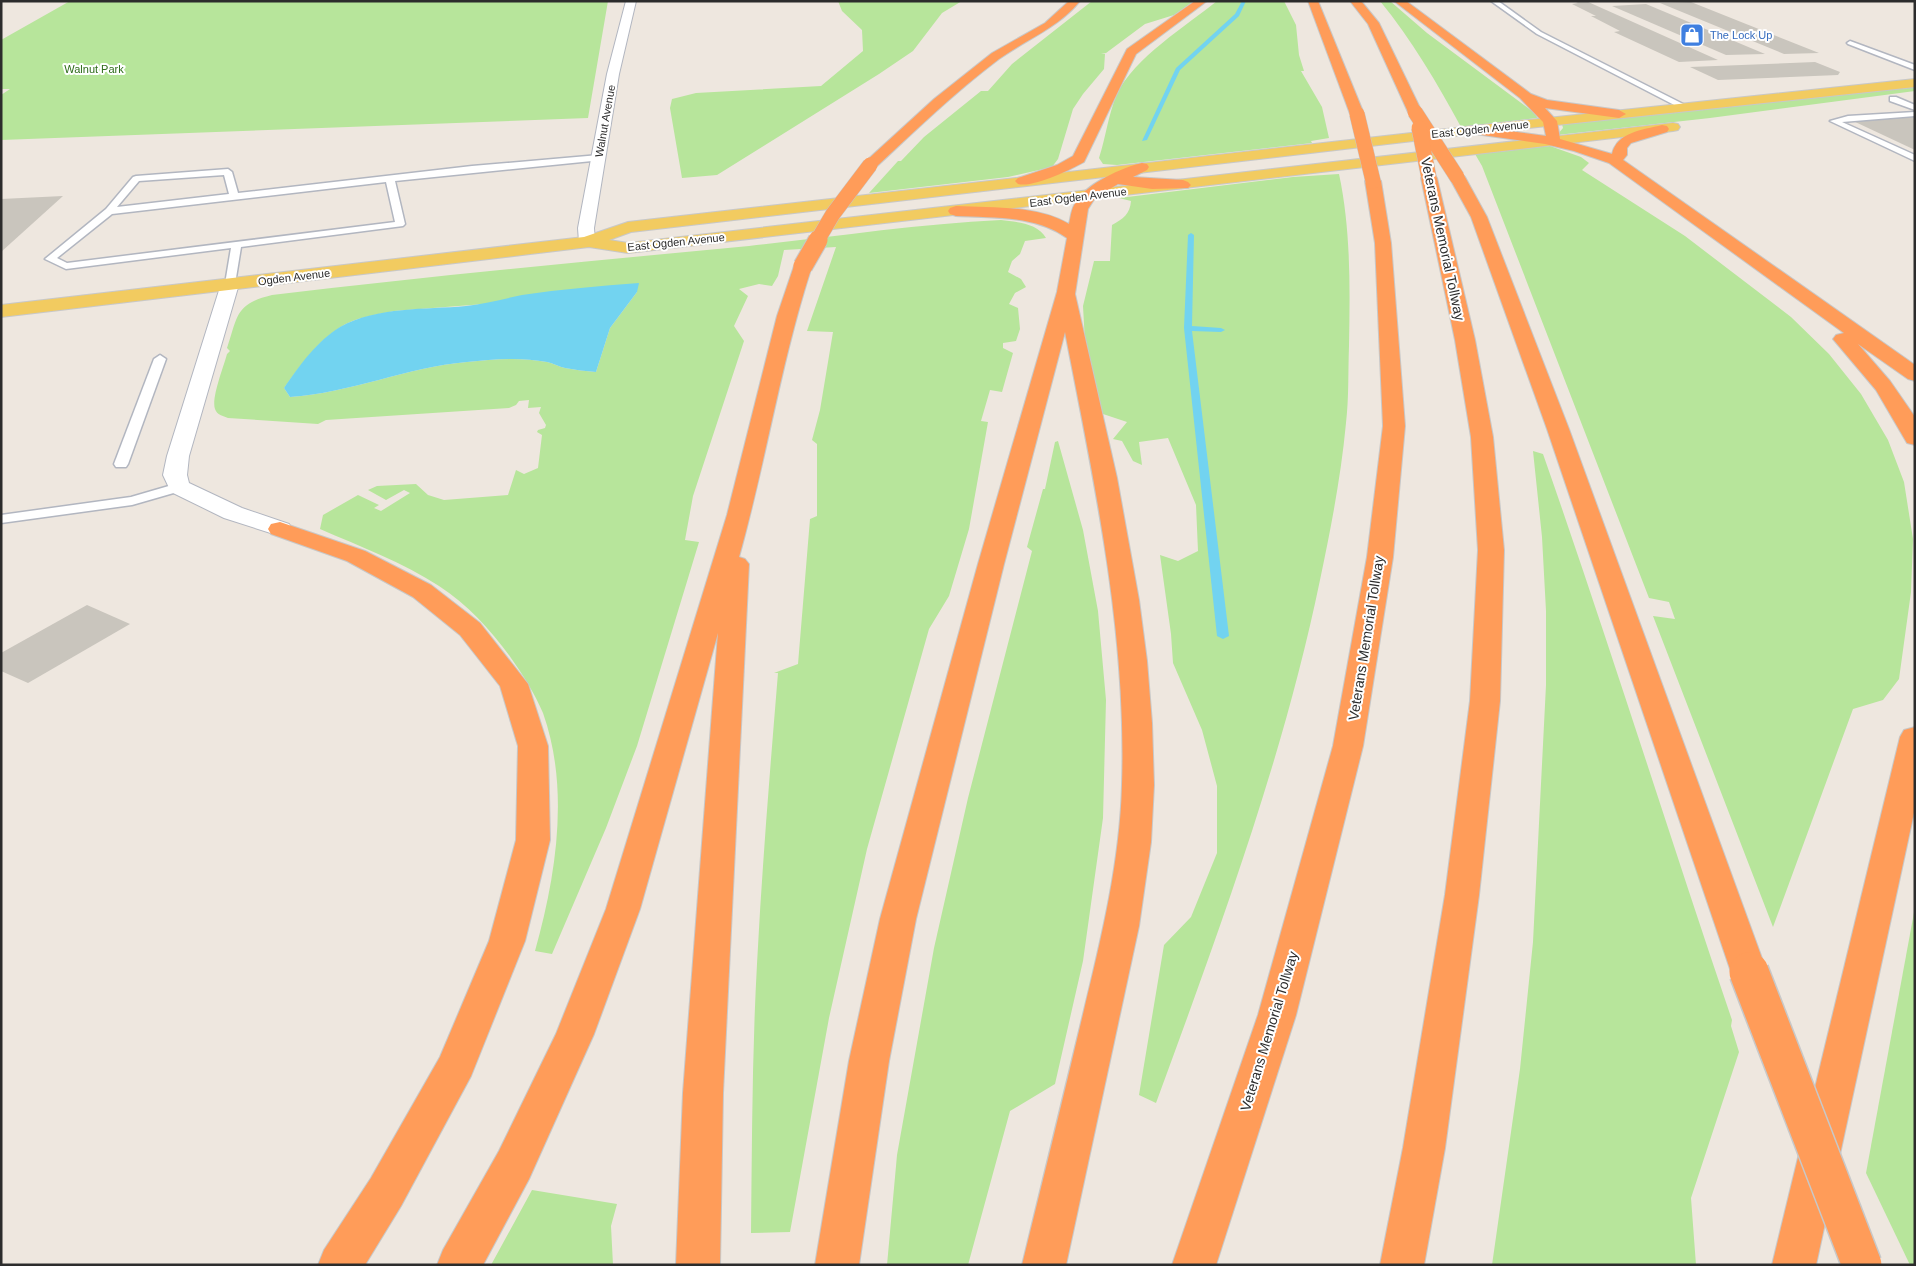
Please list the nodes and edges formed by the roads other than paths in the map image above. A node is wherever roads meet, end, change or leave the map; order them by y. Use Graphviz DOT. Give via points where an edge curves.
graph roads {
  1 [pos="631,1"];
  2 [pos="1075,1"];
  3 [pos="1202,1"];
  4 [pos="1313,1"];
  5 [pos="1355,1"];
  6 [pos="1399,1"];
  7 [pos="1494,1"];
  8 [pos="1850,43"];
  9 [pos="1915,68"];
  10 [pos="1915,83"];
  11 [pos="1525,95"];
  12 [pos="1915,96"];
  13 [pos="1892,99"];
  14 [pos="1873,101"];
  15 [pos="1685,107"];
  16 [pos="1915,108"];
  17 [pos="1415,112"];
  18 [pos="1620,114"];
  19 [pos="1915,114"];
  20 [pos="1550,121"];
  21 [pos="1691,125"];
  22 [pos="1662,129"];
  23 [pos="1473,130"];
  24 [pos="1553,141"];
  25 [pos="598,158"];
  26 [pos="1915,158"];
  27 [pos="1079,159"];
  28 [pos="1614,160"];
  29 [pos="1142,167"];
  30 [pos="1101,172"];
  31 [pos="390,178"];
  32 [pos="1443,178"];
  33 [pos="1118,180"];
  34 [pos="1023,181"];
  35 [pos="1183,184"];
  36 [pos="234,196"];
  37 [pos="1087,196"];
  38 [pos="109,211"];
  39 [pos="956,211"];
  40 [pos="1074,235"];
  41 [pos="588,242"];
  42 [pos="236,246"];
  43 [pos="230,284"];
  44 [pos="1795,290"];
  45 [pos="1066,292"];
  46 [pos="1,310"];
  47 [pos="160,359"];
  48 [pos="1915,375"];
  49 [pos="1915,438"];
  50 [pos="121,464"];
  51 [pos="179,488"];
  52 [pos="740,515"];
  53 [pos="1,519"];
  54 [pos="280,529"];
  55 [pos="1915,737"];
  56 [pos="340,1265"];
  57 [pos="460,1265"];
  58 [pos="698,1265"];
  59 [pos="837,1265"];
  60 [pos="1044,1265"];
  61 [pos="1194,1265"];
  62 [pos="1402,1265"];
  63 [pos="1794,1265"];
  64 [pos="1862,1265"];
  1 -- 25 [label="street, Walnut Avenue" via="613,74"];
  2 -- 52 [label="highway, bridge" via="1048,25 989,62 939,102 870,166 832,214 803,266 786,316"];
  3 -- 27 [label="highway" via="1131,52"];
  4 -- 61 [label="highway, Veterans Memorial Tollway, bridge" via="1357,114 1373,181 1383,243 1394,426 1380,557 1348,746 1277,1015"];
  5 -- 17 [label="highway, Veterans Memorial Tollway" via="1373,23"];
  6 -- 11 [label="highway"];
  7 -- 15 [label="lane" via="1539,32"];
  8 -- 9 [label="lane"];
  10 -- 15 [label="main road, East Ogden Avenue"];
  11 -- 18 [label="highway" via="1544,104"];
  11 -- 20 [label="highway"];
  12 -- 13 [label="main road"];
  13 -- 14 [label="main road"];
  13 -- 16 [label="lane"];
  15 -- 18 [label="main road, East Ogden Avenue"];
  17 -- 32 [label="highway, Veterans Memorial Tollway, bridge"];
  17 -- 32 [label="highway, bridge"];
  18 -- 20 [label="main road, East Ogden Avenue"];
  19 -- 26 [label="lane" via="1834,121"];
  20 -- 23 [label="main road, East Ogden Avenue"];
  20 -- 24 [label="highway"];
  21 -- 22 [label="main road, East Ogden Avenue"];
  22 -- 24 [label="main road, East Ogden Avenue"];
  22 -- 28 [label="highway" via="1626,140"];
  23 -- 24 [label="highway"];
  23 -- 29 [label="main road, East Ogden Avenue"];
  24 -- 28 [label="highway"];
  24 -- 35 [label="main road, East Ogden Avenue"];
  25 -- 31 [label="lane"];
  25 -- 41 [label="street, Walnut Avenue" via="586,228"];
  27 -- 30 [label="highway"];
  27 -- 34 [label="highway"];
  28 -- 44 [label="highway"];
  29 -- 30 [label="main road, East Ogden Avenue"];
  29 -- 33 [label="highway"];
  30 -- 33 [label="highway"];
  30 -- 34 [label="main road, East Ogden Avenue"];
  31 -- 36 [label="lane"];
  31 -- 42 [label="lane" via="400,224"];
  32 -- 62 [label="highway, Veterans Memorial Tollway" via="1482,437 1491,550 1485,701 1462,895 1424,1148"];
  32 -- 64 [label="highway, bridge" via="1479,216 1749,972"];
  33 -- 35 [label="highway"];
  33 -- 37 [label="highway"];
  34 -- 41 [label="main road, East Ogden Avenue" via="628,227"];
  35 -- 37 [label="main road, East Ogden Avenue"];
  36 -- 38 [label="lane"];
  36 -- 38 [label="lane" via="228,172 136,179"];
  37 -- 39 [label="main road, East Ogden Avenue"];
  37 -- 40 [label="highway" via="1082,202"];
  38 -- 42 [label="lane" via="50,259 66,266"];
  39 -- 40 [label="highway" via="1030,217 1056,223"];
  39 -- 41 [label="main road, East Ogden Avenue" via="628,248"];
  40 -- 45 [label="highway"];
  41 -- 43 [label="main road, Ogden Avenue"];
  42 -- 43 [label="lane"];
  43 -- 46 [label="main road, Ogden Avenue"];
  43 -- 51 [label="street" via="178,456 175,475"];
  44 -- 48 [label="highway"];
  44 -- 49 [label="highway" via="1879,379"];
  45 -- 59 [label="highway" via="898,919 869,1060"];
  45 -- 60 [label="highway" via="1111,509 1129,626 1137,701 1138,786 1133,860 1121,930"];
  47 -- 50 [label="lane"];
  51 -- 53 [label="lane" via="132,501"];
  51 -- 54 [label="street" via="233,513"];
  52 -- 57 [label="highway" via="623,909 571,1042 514,1164"];
  52 -- 58 [label="highway" via="703,1093"];
  54 -- 56 [label="highway" via="356,556 422,591 470,630 514,684 533,746 533,840 508,942 457,1064 386,1192"];
  55 -- 63 [label="highway"];
}
